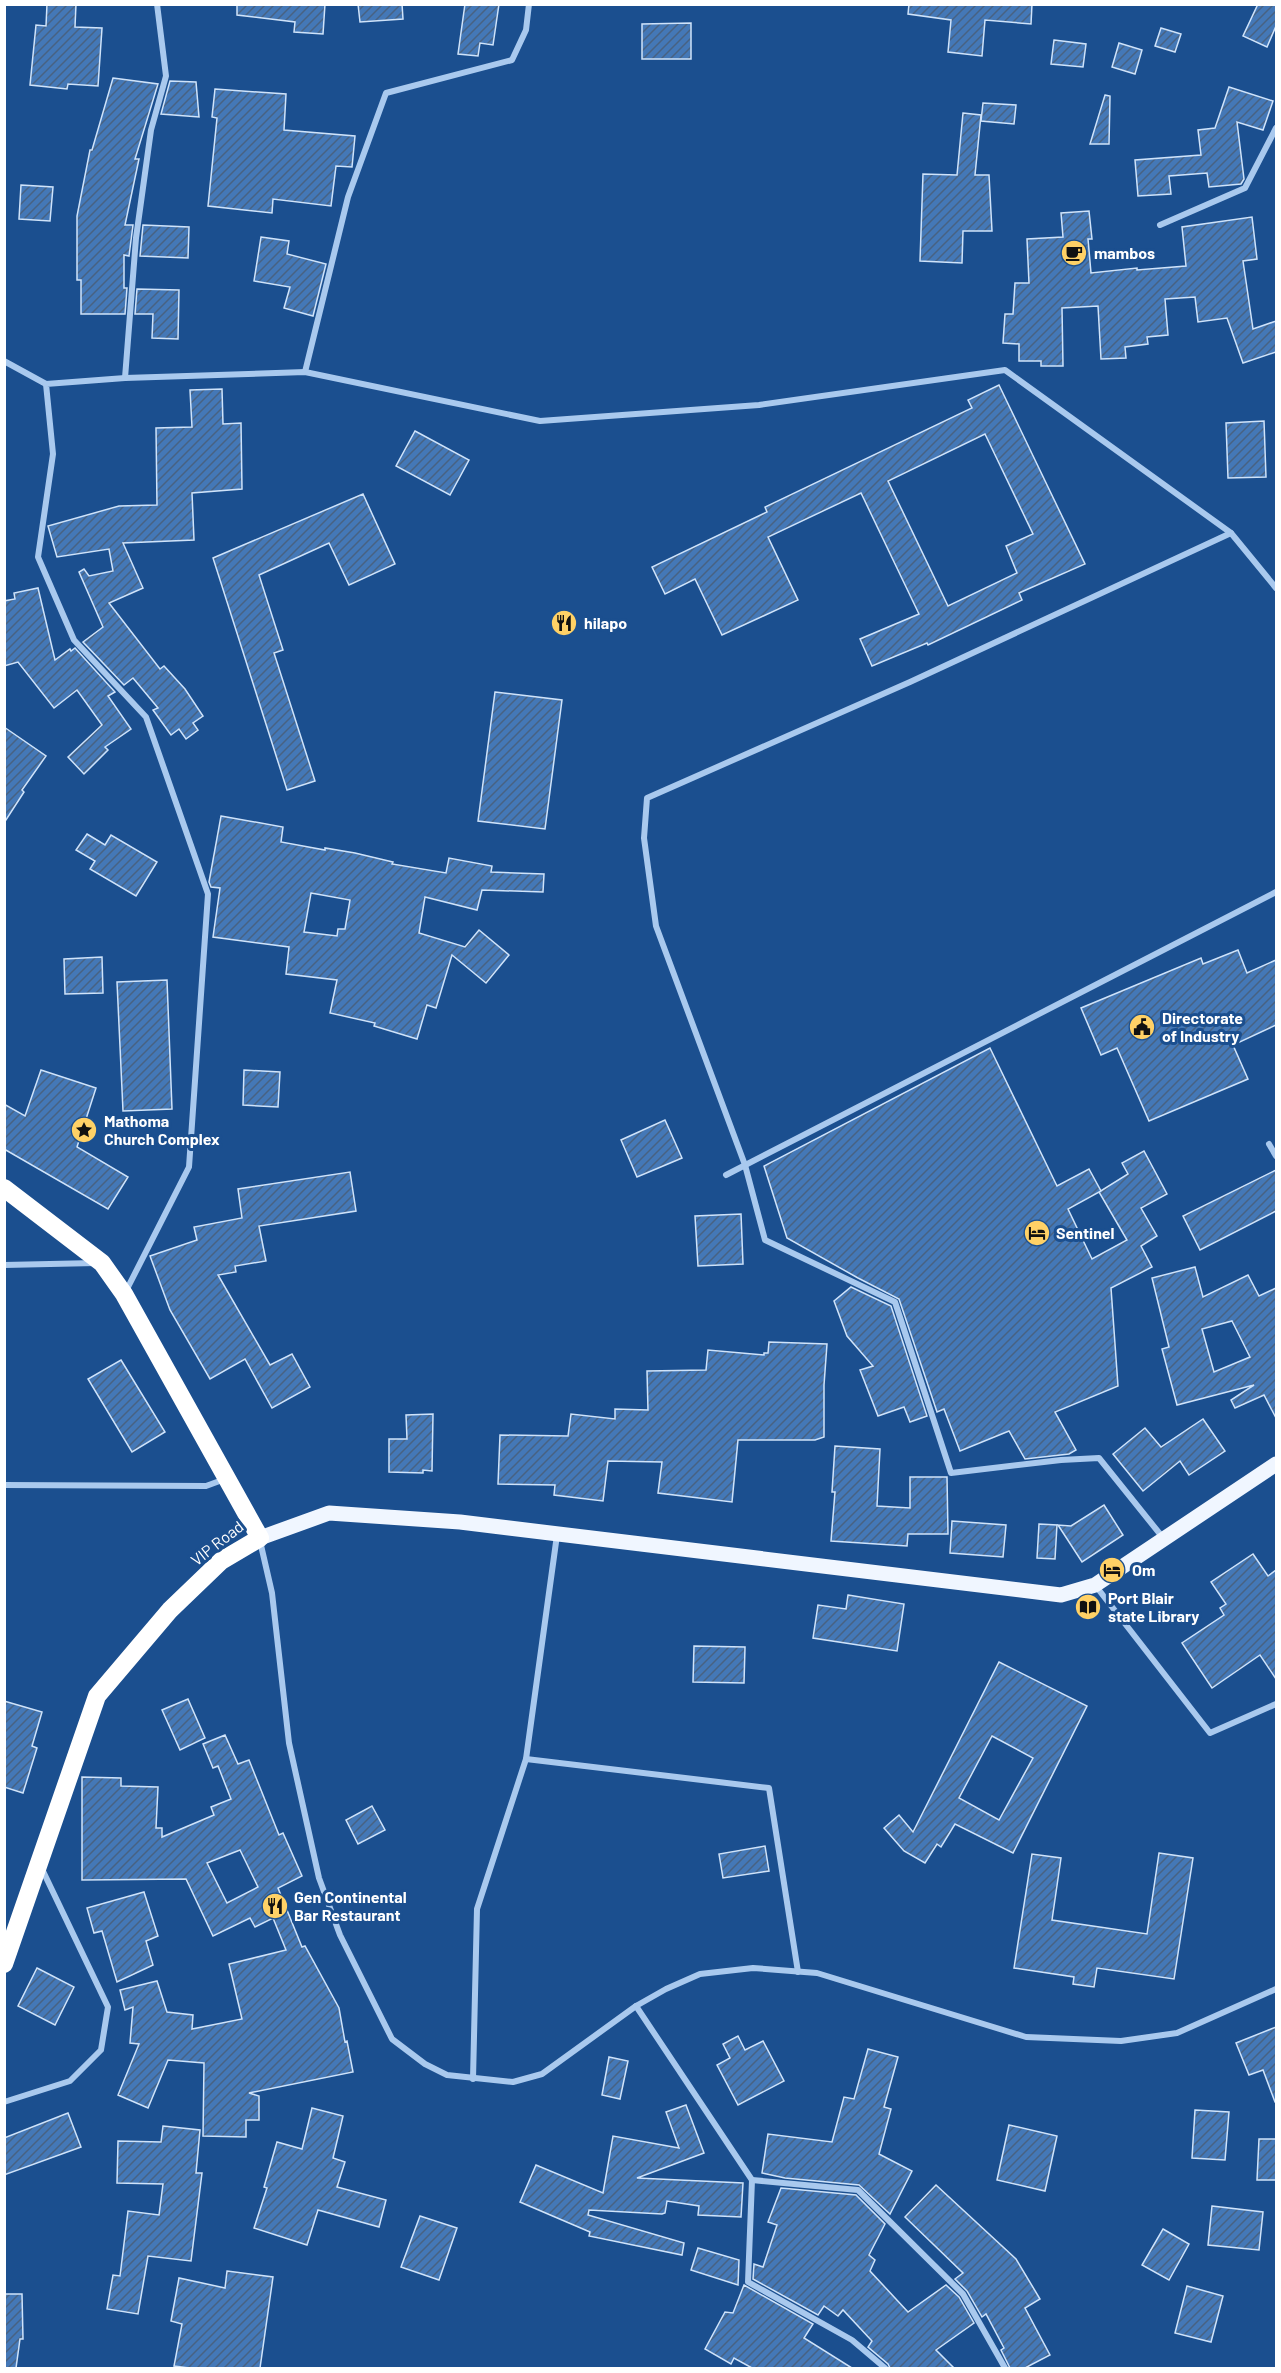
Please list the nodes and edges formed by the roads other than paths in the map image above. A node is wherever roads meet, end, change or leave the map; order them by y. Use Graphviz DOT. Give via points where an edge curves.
graph roads {
  1 [pos="157,4"];
  2 [pos="529,4"];
  3 [pos="1276,128"];
  4 [pos="1160,225"];
  5 [pos="4,360"];
  6 [pos="305,372"];
  7 [pos="125,378"];
  8 [pos="46,384"];
  9 [pos="1231,533"];
  10 [pos="1276,588"];
  11 [pos="1276,892"];
  12 [pos="1269,1144"];
  13 [pos="1276,1156"];
  14 [pos="745,1165"];
  15 [pos="726,1175"];
  16 [pos="4,1188"];
  17 [pos="102,1263"];
  18 [pos="4,1265"];
  19 [pos="124,1294"];
  20 [pos="1276,1464"];
  21 [pos="228,1478"];
  22 [pos="4,1485"];
  23 [pos="557,1534"];
  24 [pos="260,1538"];
  25 [pos="1164,1539"];
  26 [pos="1095,1585"];
  27 [pos="1276,1704"];
  28 [pos="526,1759"];
  29 [pos="39,1863"];
  30 [pos="4,1964"];
  31 [pos="798,1972"];
  32 [pos="1276,1989"];
  33 [pos="636,2006"];
  34 [pos="473,2079"];
  35 [pos="4,2102"];
  36 [pos="752,2180"];
  37 [pos="885,2368"];
  38 [pos="1005,2368"];
  1 -- 7 [label="street" via="166,76 151,130 136,238"];
  2 -- 6 [label="street" via="526,30 512,60 386,93 348,197"];
  3 -- 4 [label="street" via="1245,188"];
  5 -- 8 [label="street"];
  6 -- 7 [label="street"];
  6 -- 9 [label="street" via="540,421 759,405 1005,370"];
  7 -- 8 [label="street"];
  8 -- 19 [label="street" via="53,454 38,557 74,640 146,717 208,894 189,1167"];
  9 -- 10 [label="street"];
  9 -- 14 [label="street" via="910,682 647,798 644,838 656,926"];
  11 -- 14 [label="street"];
  12 -- 13 [label="street"];
  14 -- 15 [label="street"];
  14 -- 25 [label="street" via="765,1240 895,1302 951,1473 1099,1458"];
  16 -- 17 [label="highway, VIP Road"];
  17 -- 18 [label="street"];
  17 -- 19 [label="highway, VIP Road"];
  19 -- 21 [label="highway, VIP Road"];
  20 -- 25 [label="main road"];
  21 -- 22 [label="street" via="206,1486"];
  21 -- 24 [label="highway, VIP Road"];
  23 -- 24 [label="main road" via="460,1522 329,1513"];
  23 -- 26 [label="main road" via="1061,1595"];
  23 -- 28 [label="street"];
  24 -- 29 [label="highway, VIP Road" via="221,1561 179,1602 97,1696"];
  24 -- 34 [label="street" via="272,1593 289,1743 319,1878 340,1935 392,2039 447,2075"];
  25 -- 26 [label="main road"];
  26 -- 27 [label="street" via="1210,1733"];
  28 -- 31 [label="street" via="769,1788"];
  28 -- 34 [label="street" via="477,1909"];
  29 -- 30 [label="highway, VIP Road"];
  29 -- 35 [label="street" via="108,2007 101,2050 70,2081"];
  31 -- 32 [label="street" via="817,1973 1026,2037 1062,2039 1121,2041 1177,2033"];
  31 -- 33 [label="street" via="753,1968 700,1974"];
  33 -- 34 [label="street" via="542,2074 513,2082"];
  33 -- 36 [label="street"];
  36 -- 37 [label="street" via="748,2282 852,2340"];
  36 -- 38 [label="street" via="858,2190 963,2294"];
}
